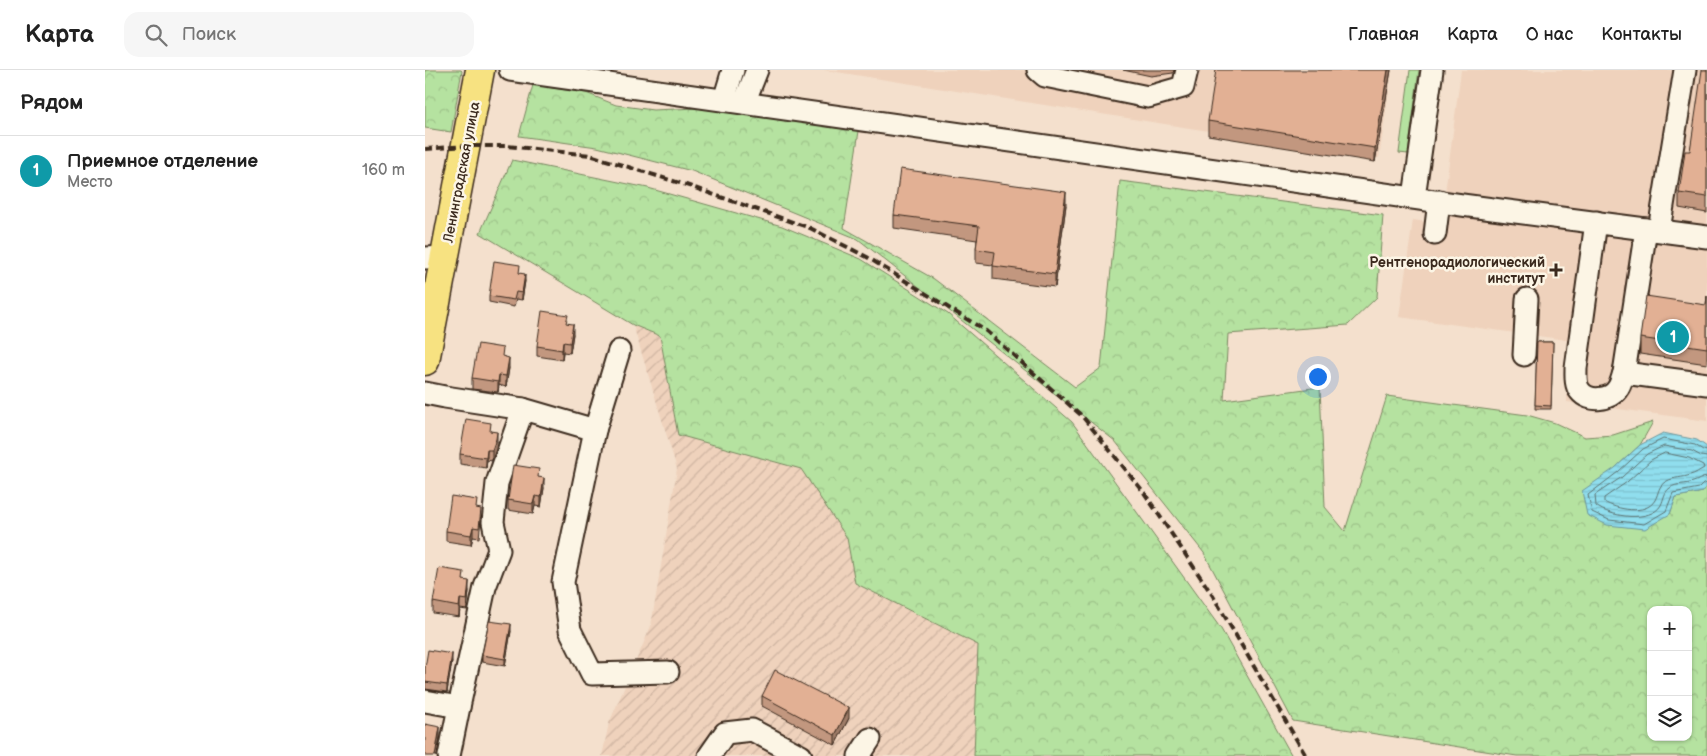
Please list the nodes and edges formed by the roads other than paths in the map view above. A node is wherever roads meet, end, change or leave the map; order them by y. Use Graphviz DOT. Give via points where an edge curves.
graph roads {
  1 [pos="480,70"];
  2 [pos="509,70"];
  3 [pos="733,70"];
  4 [pos="757,70"];
  5 [pos="1038,70"];
  6 [pos="1187,70"];
  7 [pos="1432,70"];
  8 [pos="1685,70"];
  9 [pos="1087,78"];
  10 [pos="735,102"];
  11 [pos="1414,198"];
  12 [pos="1439,201"];
  13 [pos="1597,222"];
  14 [pos="1653,230"];
  15 [pos="1435,234"];
  16 [pos="1707,237"];
  17 [pos="435,257"];
  18 [pos="1527,299"];
  19 [pos="619,351"];
  20 [pos="1524,355"];
  21 [pos="425,362"];
  22 [pos="1624,373"];
  23 [pos="1707,384"];
  24 [pos="425,393"];
  25 [pos="523,409"];
  26 [pos="595,430"];
  27 [pos="668,672"];
  28 [pos="425,701"];
  29 [pos="459,707"];
  30 [pos="449,756"];
  31 [pos="709,756"];
  32 [pos="801,756"];
  1 -- 17 [label="main road, Ленинградская улица"];
  2 -- 10 [label="street"];
  3 -- 10 [label="street"];
  4 -- 10 [label="street"];
  5 -- 9 [label="street" via="1045,76"];
  6 -- 9 [label="street" via="1183,87 1148,97"];
  7 -- 11 [label="street"];
  8 -- 14 [label="street"];
  10 -- 11 [label="street"];
  11 -- 12 [label="street"];
  12 -- 13 [label="street"];
  12 -- 15 [label="street"];
  13 -- 14 [label="street"];
  13 -- 22 [label="street" via="1576,368 1577,382 1581,392 1591,398 1608,398 1618,389"];
  14 -- 16 [label="street"];
  14 -- 22 [label="street"];
  17 -- 21 [label="main road, Ленинградская улица"];
  18 -- 20 [label="street"];
  19 -- 26 [label="street"];
  22 -- 23 [label="street"];
  24 -- 25 [label="street"];
  25 -- 26 [label="street"];
  25 -- 29 [label="street" via="497,483 493,522 499,550 485,586"];
  26 -- 27 [label="street" via="563,582 570,630 592,674"];
  28 -- 29 [label="street"];
  29 -- 30 [label="street"];
  31 -- 32 [label="street" via="725,733 752,730"];
}
